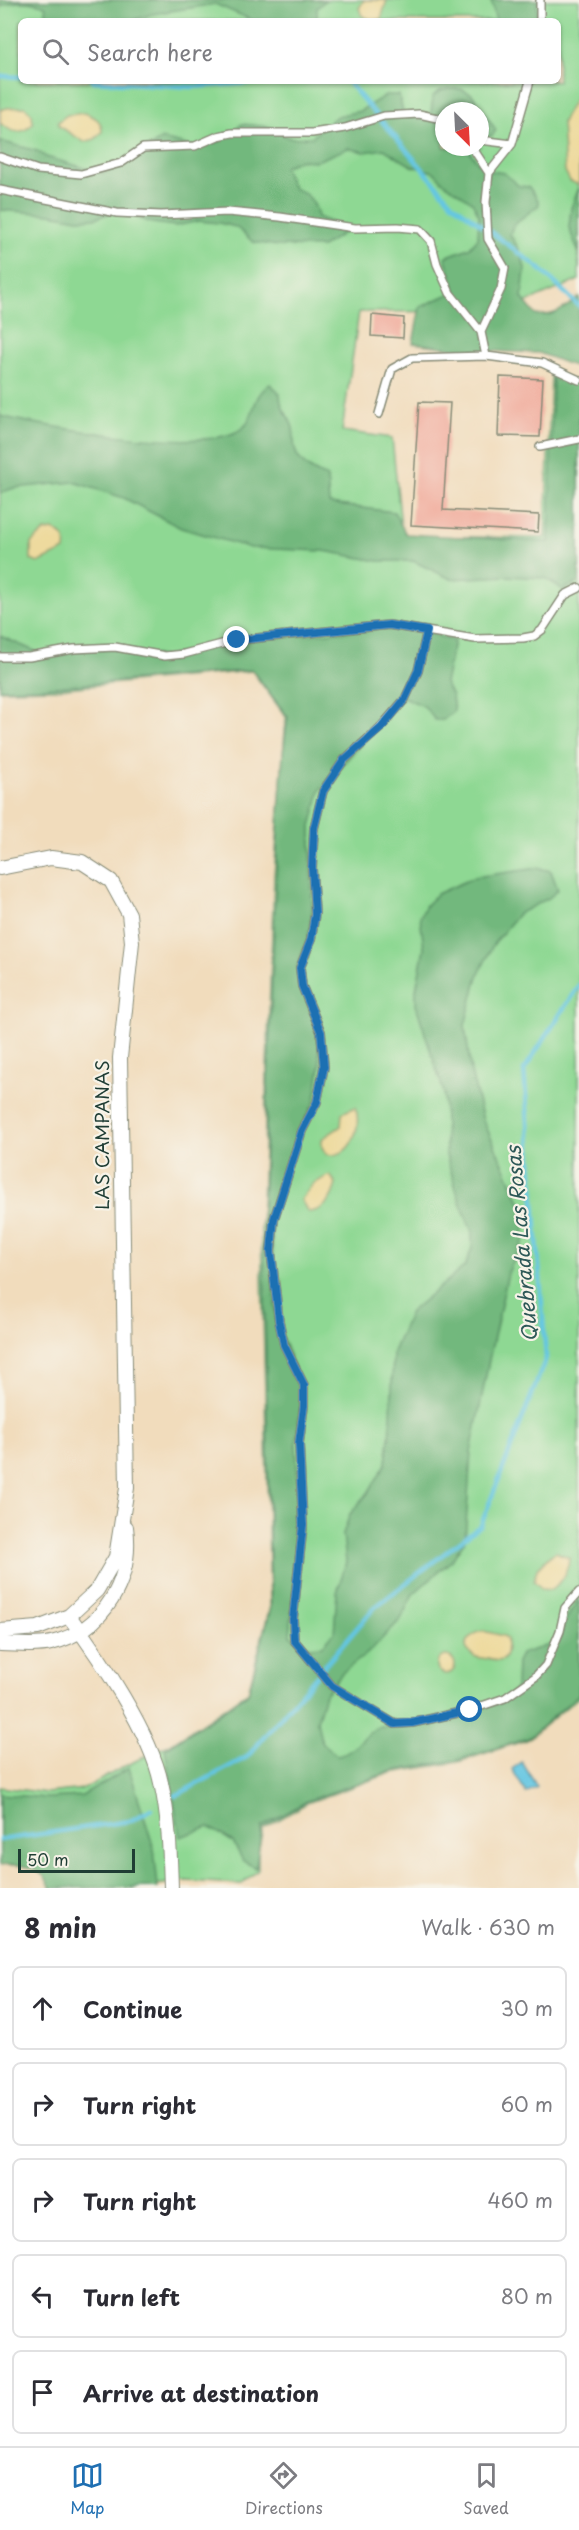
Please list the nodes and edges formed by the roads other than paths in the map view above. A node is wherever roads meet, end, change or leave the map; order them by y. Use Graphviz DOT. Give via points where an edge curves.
graph roads {
  1 [pos="540,0"];
  2 [pos="540,18"];
  3 [pos="529,84"];
  4 [pos="435,118"];
  5 [pos="489,141"];
  6 [pos="512,144"];
  7 [pos="478,156"];
  8 [pos="0,157"];
  9 [pos="489,173"];
  10 [pos="0,190"];
  11 [pos="481,332"];
  12 [pos="486,356"];
  13 [pos="579,380"];
  14 [pos="379,414"];
  15 [pos="579,439"];
  16 [pos="540,447"];
  17 [pos="579,588"];
  18 [pos="427,631"];
  19 [pos="0,657"];
  20 [pos="0,868"];
  21 [pos="124,1513"];
  22 [pos="579,1592"];
  23 [pos="69,1616"];
  24 [pos="0,1631"];
  25 [pos="81,1632"];
  26 [pos="0,1644"];
  27 [pos="171,1888"];
  1 -- 2 [label="lane"];
  3 -- 6 [label="lane"];
  4 -- 8 [label="lane" via="419,114 384,116 312,133 218,136 195,146 144,148 121,163 81,174 38,170"];
  5 -- 6 [label="lane"];
  6 -- 9 [label="lane"];
  7 -- 9 [label="lane"];
  9 -- 11 [label="lane" via="488,238 505,268 501,288"];
  10 -- 11 [label="lane" via="117,213 228,212 355,228 420,229 431,241 450,294"];
  11 -- 12 [label="lane"];
  12 -- 13 [label="lane" via="542,363"];
  12 -- 14 [label="lane" via="412,358 392,369"];
  15 -- 16 [label="lane"];
  17 -- 18 [label="lane" via="565,595 534,636 475,639"];
  18 -- 19 [label="lane" via="389,625 237,640 165,656 115,647"];
  18 -- 22 [label="lane" via="418,671 405,699 381,728 344,760 323,791 314,828 315,914 311,940 300,968 302,986 321,1032 324,1067 317,1102 302,1131 274,1219 271,1251 284,1345 304,1385 299,1443 303,1525 294,1640 332,1686 395,1724 412,1723 505,1698 535,1677 546,1665 566,1608"];
  20 -- 21 [label="street, LAS CAMPANAS" via="51,858 82,862 111,882 129,914 132,942 120,1058 127,1401"];
  21 -- 23 [label="street, LAS CAMPANAS" via="116,1557 97,1590"];
  21 -- 25 [label="street, LAS CAMPANAS" via="129,1548 123,1579 110,1603"];
  23 -- 24 [label="street, LAS CAMPANAS" via="38,1628"];
  23 -- 25 [label="street"];
  25 -- 26 [label="street, LAS CAMPANAS" via="49,1644"];
  25 -- 27 [label="street" via="148,1743 161,1783"];
}
